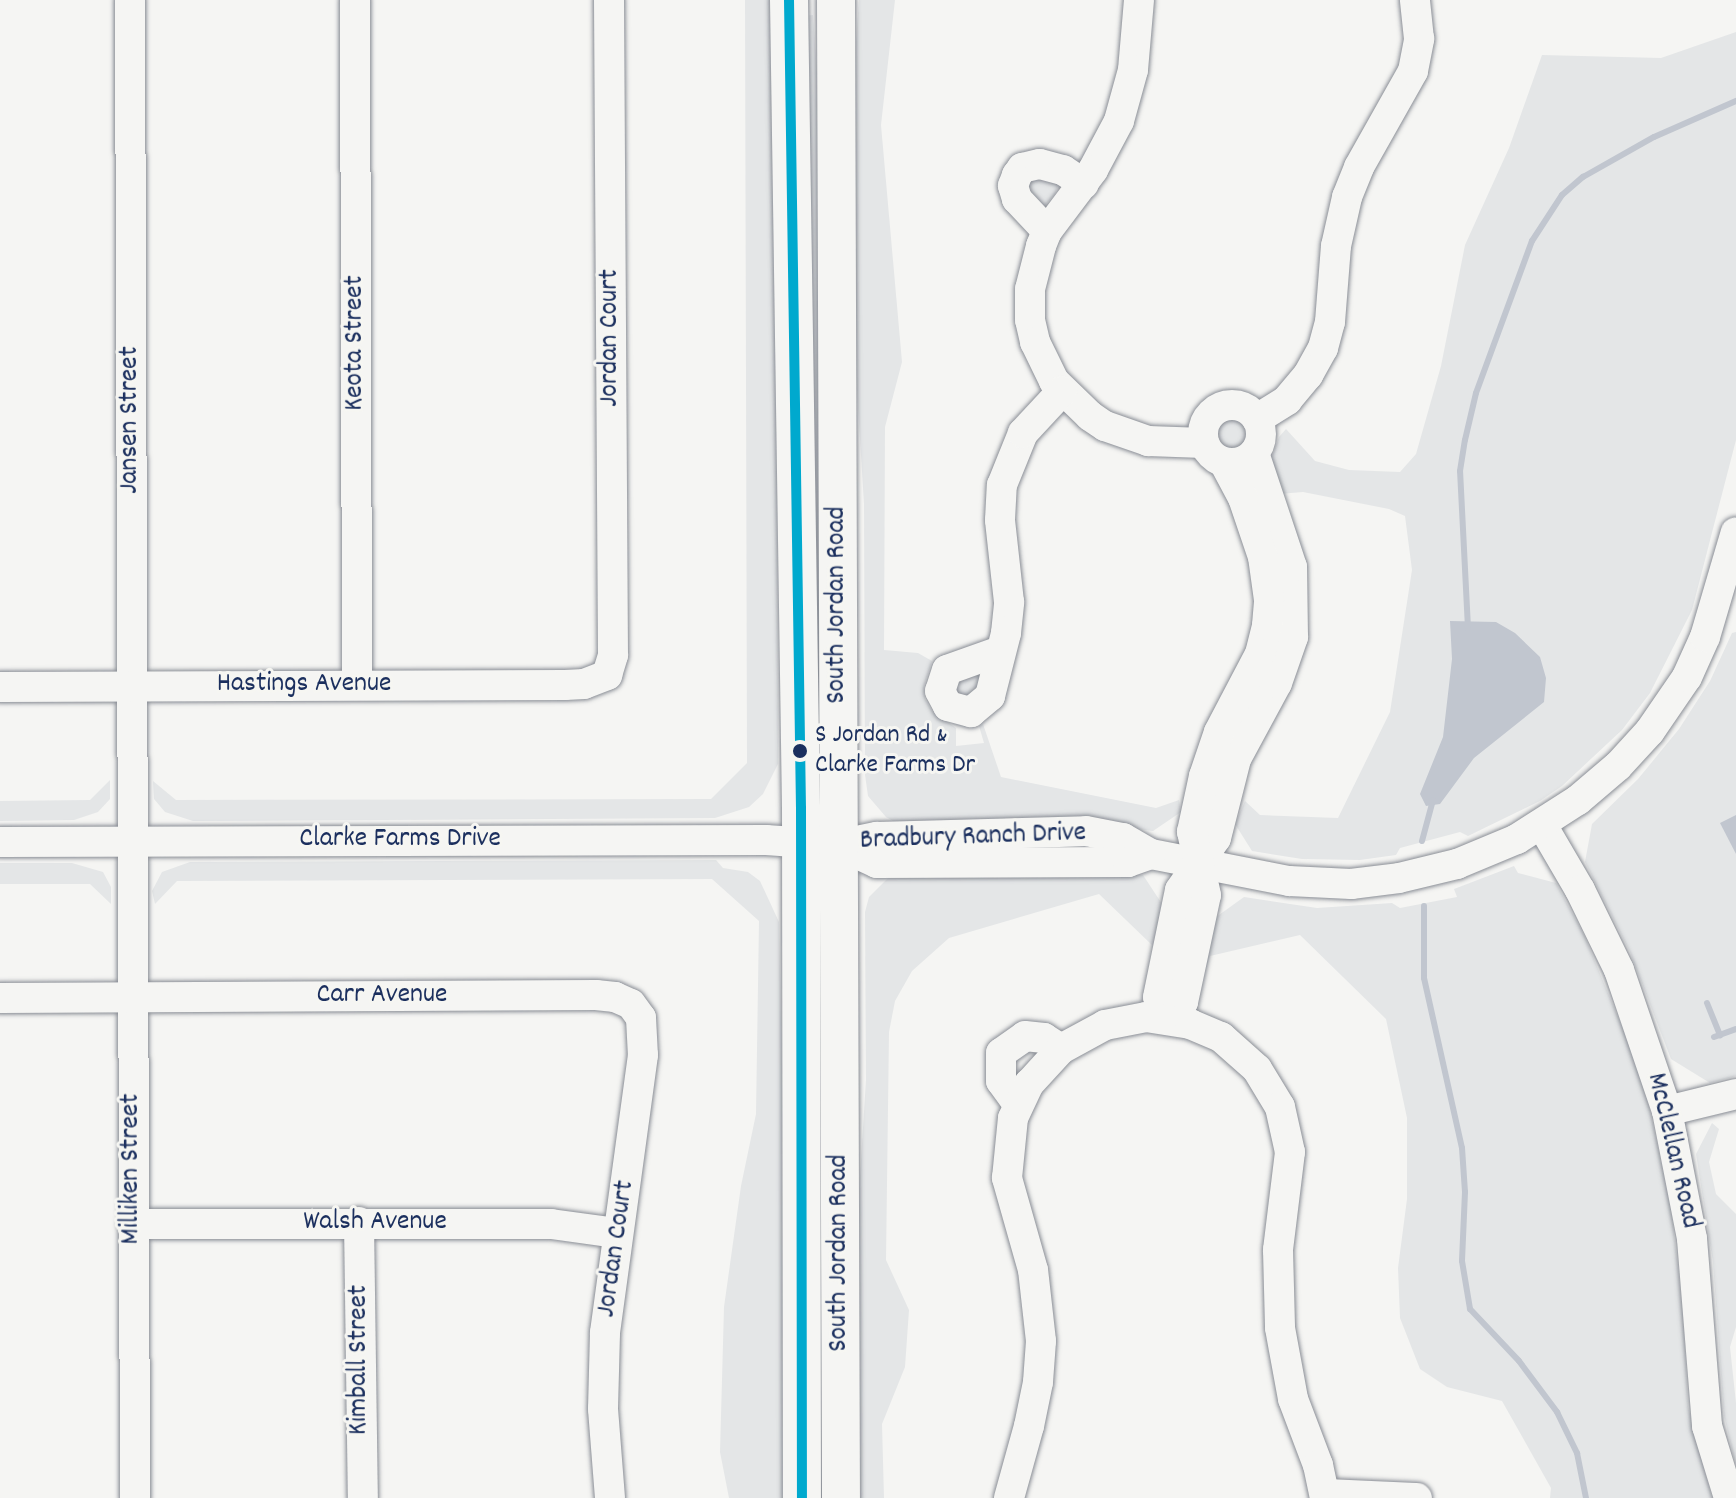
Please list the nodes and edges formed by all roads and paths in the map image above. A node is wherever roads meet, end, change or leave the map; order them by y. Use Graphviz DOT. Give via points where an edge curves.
graph roads {
  1 [pos="130,0"];
  2 [pos="355,0"];
  3 [pos="609,0"];
  4 [pos="789,0"];
  5 [pos="836,0"];
  6 [pos="1139,0"];
  7 [pos="1415,0"];
  8 [pos="1084,184"];
  9 [pos="1047,231"];
  10 [pos="1062,391"];
  11 [pos="1257,419"];
  12 [pos="1214,453"];
  13 [pos="1254,453"];
  14 [pos="1736,532"];
  15 [pos="1275,554"];
  16 [pos="1730,584"];
  17 [pos="1000,651"];
  18 [pos="607,675"];
  19 [pos="357,685"];
  20 [pos="132,686"];
  21 [pos="0,687"];
  22 [pos="1542,825"];
  23 [pos="132,841"];
  24 [pos="801,841"];
  25 [pos="0,842"];
  26 [pos="838,845"];
  27 [pos="1200,863"];
  28 [pos="0,998"];
  29 [pos="131,998"];
  30 [pos="631,1004"];
  31 [pos="1168,1019"];
  32 [pos="1061,1049"];
  33 [pos="1736,1094"];
  34 [pos="1017,1103"];
  35 [pos="1667,1111"];
  36 [pos="359,1222"];
  37 [pos="133,1224"];
  38 [pos="617,1233"];
  39 [pos="1325,1496"];
  40 [pos="135,1498"];
  41 [pos="363,1498"];
  42 [pos="610,1498"];
  43 [pos="802,1498"];
  44 [pos="841,1498"];
  45 [pos="1009,1498"];
  46 [pos="1417,1498"];
  47 [pos="1729,1498"];
  1 -- 20 [label="street, Jansen Street"];
  2 -- 19 [label="street, Keota Street"];
  3 -- 18 [label="street, Jordan Court" via="613,655"];
  4 -- 24 [label="main road, South Jordan Road"];
  5 -- 26 [label="main road, South Jordan Road"];
  6 -- 8 [label="street" via="1125,103"];
  7 -- 11 [label="street" via="1419,39 1413,71 1347,197 1323,348 1287,400"];
  8 -- 9 [label="street"];
  8 -- 9 [label="street" via="1063,170 1040,164 1022,168 1013,186 1017,199"];
  9 -- 10 [label="street" via="1032,272 1030,320 1041,356"];
  10 -- 12 [label="street" via="1105,426 1135,438"];
  10 -- 17 [label="street" via="1023,433 1002,485 1000,520 1009,602"];
  11 -- 12 [label="street" via="1234,405 1215,410 1204,424"];
  11 -- 13 [label="street" via="1261,434"];
  12 -- 13 [label="street" via="1243,462"];
  12 -- 15 [label="street"];
  13 -- 15 [label="street"];
  14 -- 16 [label="street, Bradbury Ranch Drive"];
  15 -- 27 [label="street" via="1294,580 1293,637 1277,683 1247,707 1216,838"];
  16 -- 22 [label="street, Bradbury Ranch Drive" via="1696,659 1662,714 1600,783"];
  18 -- 19 [label="street, Hastings Avenue" via="584,684"];
  19 -- 20 [label="street, Hastings Avenue"];
  20 -- 21 [label="street, Hastings Avenue"];
  20 -- 23 [label="street, Jansen Street"];
  22 -- 27 [label="street, Bradbury Ranch Drive" via="1457,864 1351,884 1299,882"];
  22 -- 35 [label="street, McClellan Road" via="1619,970"];
  23 -- 24 [label="street, Clarke Farms Drive"];
  23 -- 25 [label="street, Clarke Farms Drive"];
  23 -- 29 [label="street, Milliken Street"];
  24 -- 26 [label="street, Bradbury Ranch Drive"];
  24 -- 43 [label="main road, South Jordan Road"];
  26 -- 27 [label="street, Bradbury Ranch Drive" via="877,837 1086,831 1123,838 1151,854"];
  26 -- 44 [label="main road, South Jordan Road"];
  27 -- 31 [label="street" via="1206,895 1183,1002"];
  28 -- 29 [label="street, Carr Avenue"];
  29 -- 30 [label="street, Carr Avenue" via="596,995"];
  29 -- 37 [label="street, Milliken Street"];
  30 -- 38 [label="street, Jordan Court" via="641,1018 643,1066"];
  31 -- 32 [label="street" via="1146,1017 1105,1025"];
  31 -- 39 [label="street" via="1204,1029 1234,1047 1257,1069 1280,1107 1290,1152 1278,1250 1280,1328 1293,1399"];
  32 -- 34 [label="street"];
  32 -- 34 [label="street" via="1044,1038 1025,1036 1001,1053 1001,1081"];
  33 -- 35 [label="street"];
  34 -- 45 [label="street" via="1007,1178 1036,1281 1041,1362"];
  35 -- 47 [label="street, McClellan Road" via="1692,1239 1707,1426"];
  36 -- 37 [label="street, Walsh Avenue"];
  36 -- 38 [label="street, Walsh Avenue" via="551,1224"];
  36 -- 41 [label="street, Kimball Street"];
  37 -- 40 [label="street, Milliken Street"];
  38 -- 42 [label="street, Jordan Court" via="603,1370"];
  39 -- 46 [label="street"];
}
